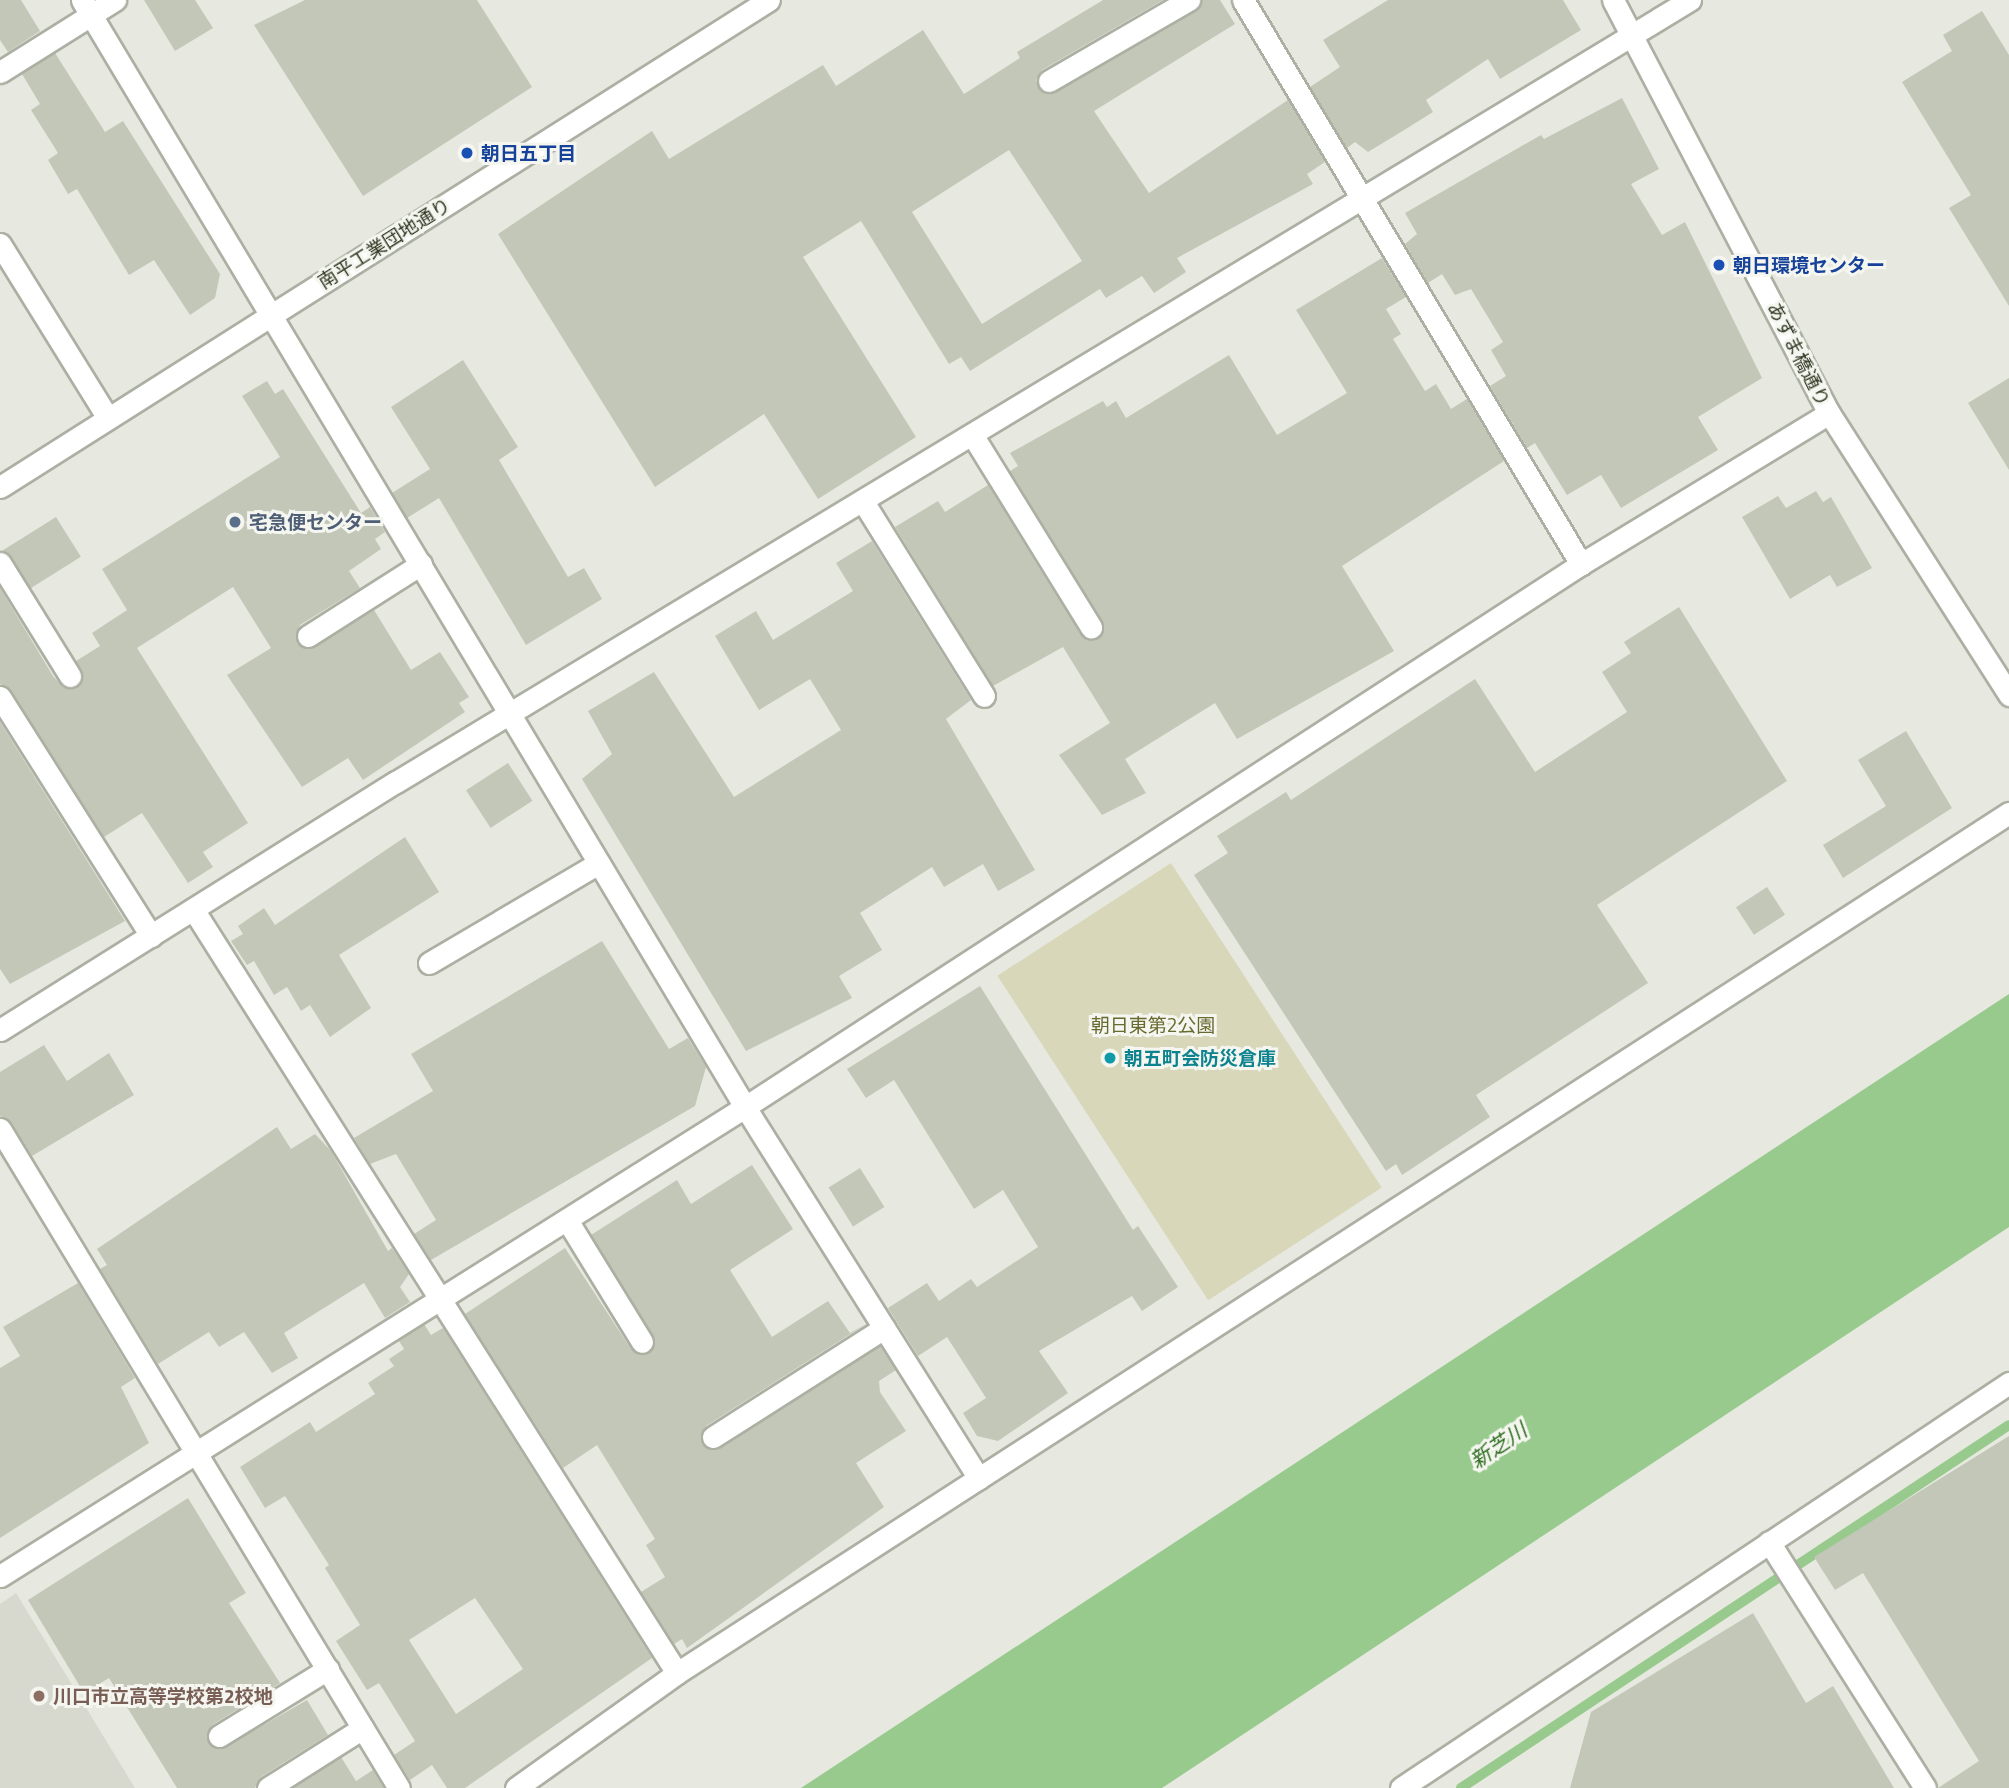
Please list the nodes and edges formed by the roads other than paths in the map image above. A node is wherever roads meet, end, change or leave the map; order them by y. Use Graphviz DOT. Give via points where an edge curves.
graph roads {
  1 [pos="115,0"];
  2 [pos="769,0"];
  3 [pos="1189,0"];
  4 [pos="1243,0"];
  5 [pos="1613,0"];
  6 [pos="1690,0"];
  7 [pos="87,8"];
  8 [pos="1634,34"];
  9 [pos="0,72"];
  10 [pos="1049,81"];
  11 [pos="1361,202"];
  12 [pos="0,244"];
  13 [pos="8,273"];
  14 [pos="272,314"];
  15 [pos="1829,413"];
  16 [pos="108,418"];
  17 [pos="973,436"];
  18 [pos="0,487"];
  19 [pos="864,503"];
  20 [pos="0,563"];
  21 [pos="421,564"];
  22 [pos="1581,564"];
  23 [pos="1091,627"];
  24 [pos="307,636"];
  25 [pos="70,676"];
  26 [pos="2009,695"];
  27 [pos="984,696"];
  28 [pos="0,697"];
  29 [pos="510,715"];
  30 [pos="2009,813"];
  31 [pos="599,863"];
  32 [pos="193,909"];
  33 [pos="151,936"];
  34 [pos="429,963"];
  35 [pos="0,1030"];
  36 [pos="746,1107"];
  37 [pos="0,1129"];
  38 [pos="567,1220"];
  39 [pos="442,1298"];
  40 [pos="884,1328"];
  41 [pos="642,1342"];
  42 [pos="2009,1383"];
  43 [pos="713,1437"];
  44 [pos="198,1451"];
  45 [pos="979,1478"];
  46 [pos="1769,1542"];
  47 [pos="0,1576"];
  48 [pos="328,1669"];
  49 [pos="677,1673"];
  50 [pos="363,1728"];
  51 [pos="219,1736"];
  52 [pos="268,1788"];
  53 [pos="399,1788"];
  54 [pos="516,1788"];
  55 [pos="1401,1788"];
  56 [pos="1925,1788"];
  1 -- 7 [label="street"];
  2 -- 14 [label="street, 南平工業団地通り"];
  3 -- 10 [label="street"];
  4 -- 11 [label="street"];
  5 -- 8 [label="street, あずま橋通り"];
  6 -- 8 [label="street"];
  7 -- 9 [label="street"];
  7 -- 14 [label="street"];
  8 -- 11 [label="street"];
  8 -- 15 [label="street, あずま橋通り"];
  11 -- 17 [label="street"];
  11 -- 22 [label="street"];
  12 -- 13 [label="street"];
  13 -- 16 [label="street"];
  14 -- 16 [label="street, 南平工業団地通り"];
  14 -- 21 [label="street"];
  15 -- 22 [label="street"];
  15 -- 26 [label="street, あずま橋通り"];
  16 -- 18 [label="street, 南平工業団地通り"];
  17 -- 19 [label="street"];
  17 -- 23 [label="street"];
  19 -- 27 [label="street"];
  19 -- 29 [label="street"];
  20 -- 25 [label="street"];
  21 -- 24 [label="street"];
  21 -- 29 [label="street"];
  22 -- 36 [label="street"];
  28 -- 33 [label="street"];
  29 -- 31 [label="street"];
  29 -- 32 [label="street"];
  30 -- 45 [label="street"];
  31 -- 34 [label="street"];
  31 -- 36 [label="street"];
  32 -- 33 [label="street"];
  32 -- 39 [label="street"];
  33 -- 35 [label="street"];
  36 -- 38 [label="street"];
  36 -- 40 [label="street"];
  37 -- 44 [label="street"];
  38 -- 39 [label="street"];
  38 -- 41 [label="street"];
  39 -- 44 [label="street"];
  39 -- 49 [label="street"];
  40 -- 43 [label="street"];
  40 -- 45 [label="street"];
  42 -- 46 [label="street"];
  44 -- 47 [label="street"];
  44 -- 48 [label="street"];
  45 -- 49 [label="street"];
  46 -- 55 [label="street"];
  46 -- 56 [label="street"];
  48 -- 50 [label="street"];
  48 -- 51 [label="street"];
  49 -- 54 [label="street"];
  50 -- 52 [label="street"];
  50 -- 53 [label="street"];
}
